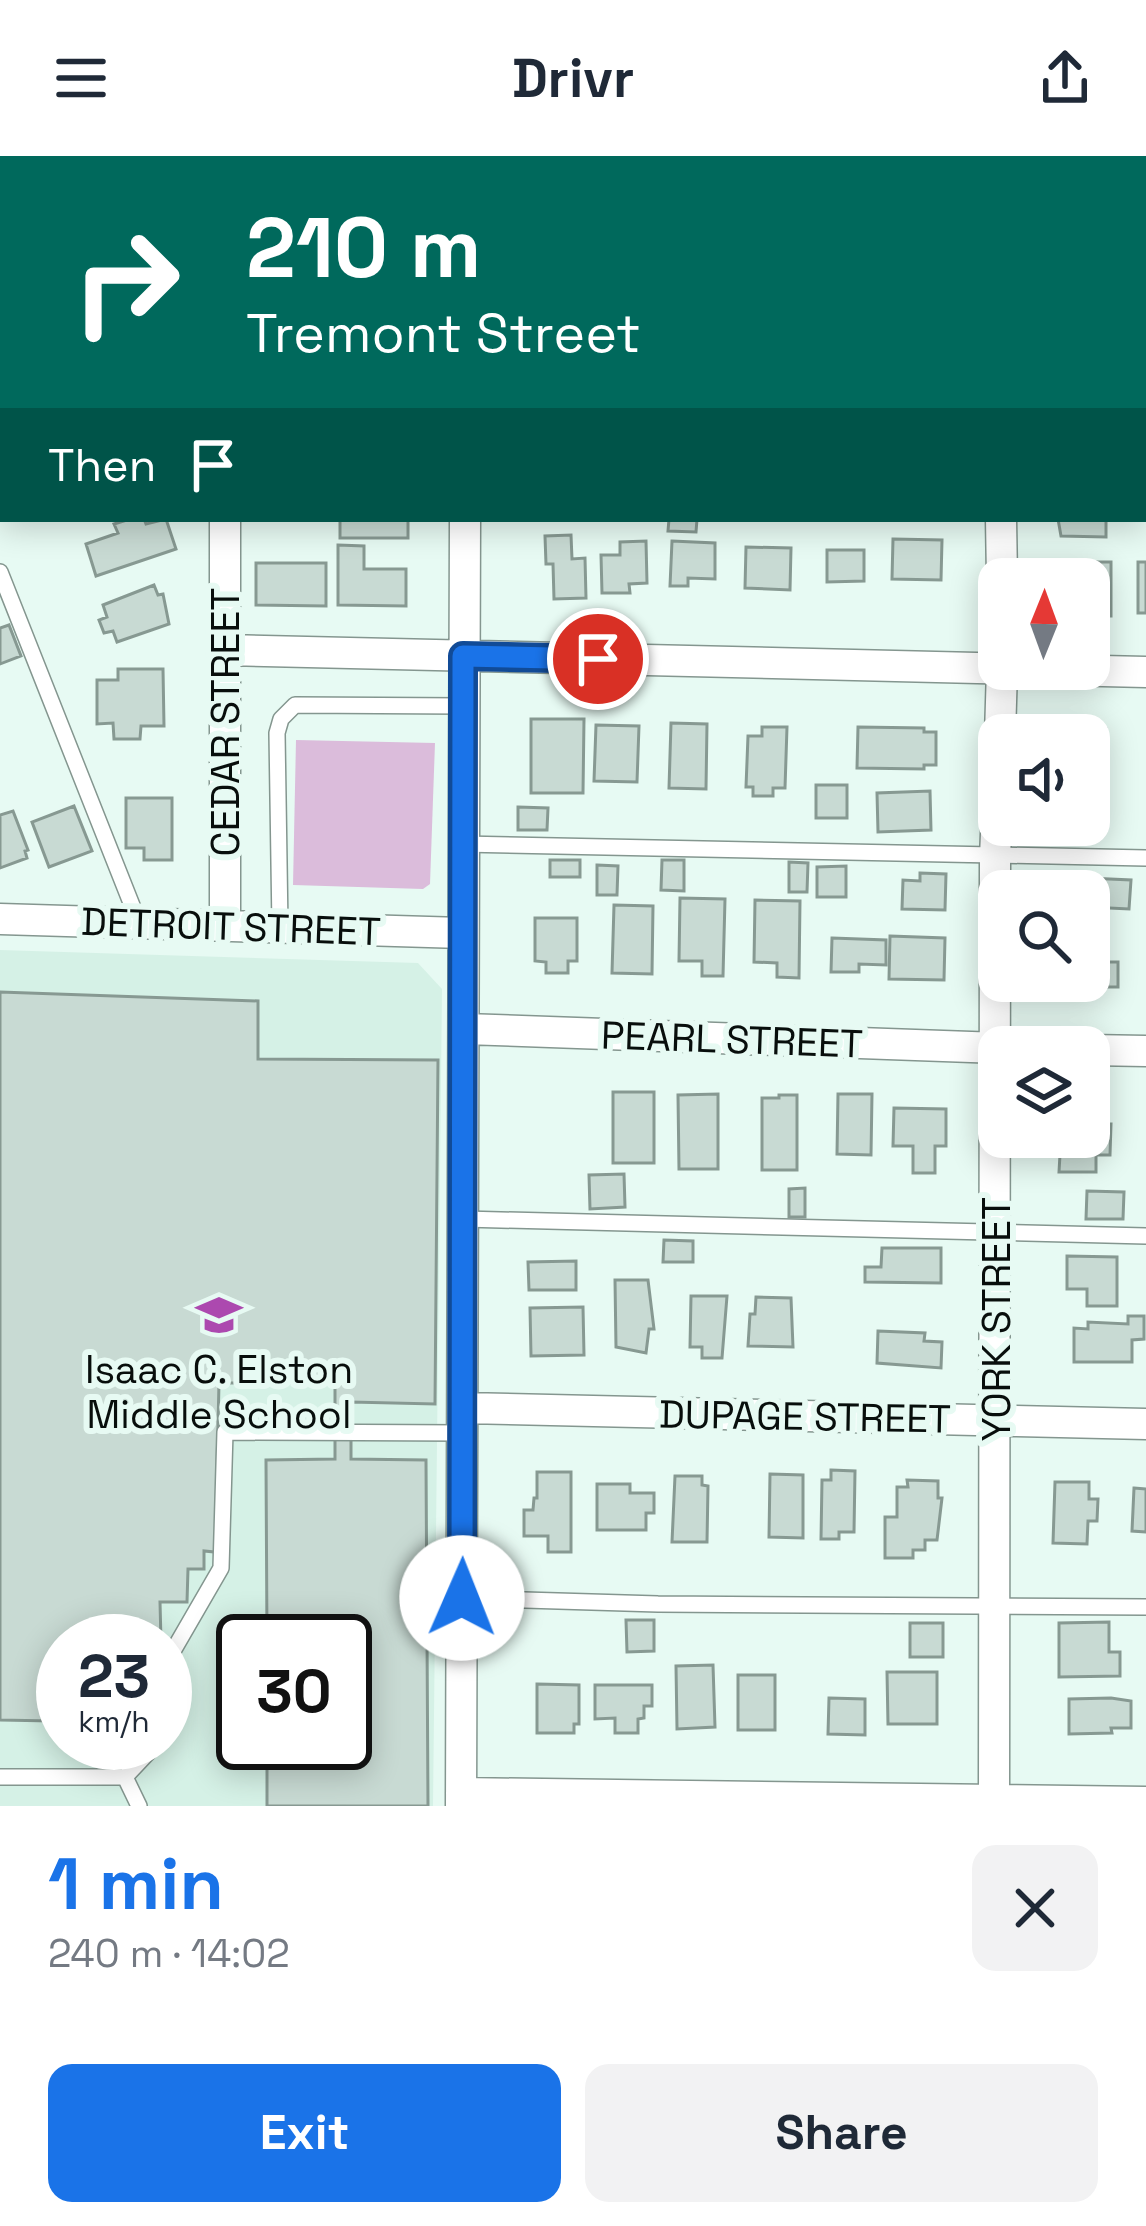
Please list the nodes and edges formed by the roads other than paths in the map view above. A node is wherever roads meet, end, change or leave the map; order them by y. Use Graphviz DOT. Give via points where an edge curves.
graph roads {
  1 [pos="225,522"];
  2 [pos="465,522"];
  3 [pos="1001,522"];
  4 [pos="1002,558"];
  5 [pos="0,572"];
  6 [pos="227,650"];
  7 [pos="463,656"];
  8 [pos="978,668"];
  9 [pos="1110,671"];
  10 [pos="1146,672"];
  11 [pos="463,706"];
  12 [pos="462,844"];
  13 [pos="995,846"];
  14 [pos="995,858"];
  15 [pos="1146,858"];
  16 [pos="0,919"];
  17 [pos="139,923"];
  18 [pos="225,926"];
  19 [pos="280,927"];
  20 [pos="462,933"];
  21 [pos="997,1026"];
  22 [pos="465,1029"];
  23 [pos="978,1047"];
  24 [pos="1110,1051"];
  25 [pos="1146,1052"];
  26 [pos="996,1158"];
  27 [pos="464,1219"];
  28 [pos="995,1232"];
  29 [pos="1146,1236"];
  30 [pos="464,1421"];
  31 [pos="995,1421"];
  32 [pos="1146,1424"];
  33 [pos="462,1598"];
  34 [pos="997,1604"];
  35 [pos="1146,1607"];
  36 [pos="192,1618"];
  37 [pos="132,1770"];
  38 [pos="0,1777"];
  39 [pos="125,1777"];
  40 [pos="461,1800"];
  41 [pos="994,1802"];
  42 [pos="1146,1802"];
  43 [pos="139,1806"];
  1 -- 6 [label="street, CEDAR STREET"];
  2 -- 7 [label="street"];
  3 -- 4 [label="street"];
  5 -- 17 [label="lane"];
  6 -- 7 [label="street"];
  6 -- 18 [label="street, CEDAR STREET"];
  7 -- 8 [label="street"];
  7 -- 11 [label="street"];
  9 -- 10 [label="street"];
  11 -- 12 [label="street"];
  11 -- 19 [label="lane" via="286,711 277,733"];
  12 -- 14 [label="lane"];
  12 -- 20 [label="street"];
  13 -- 14 [label="street, YORK STREET"];
  14 -- 15 [label="lane"];
  14 -- 21 [label="street, YORK STREET"];
  16 -- 17 [label="street, DETROIT STREET"];
  17 -- 18 [label="street, DETROIT STREET"];
  18 -- 19 [label="street, DETROIT STREET"];
  19 -- 20 [label="street, DETROIT STREET"];
  20 -- 22 [label="street"];
  22 -- 23 [label="street, PEARL STREET"];
  22 -- 27 [label="street"];
  24 -- 25 [label="street"];
  26 -- 28 [label="street, YORK STREET"];
  27 -- 28 [label="lane"];
  27 -- 30 [label="street"];
  28 -- 29 [label="lane"];
  28 -- 31 [label="street, YORK STREET"];
  30 -- 31 [label="street, DUPAGE STREET"];
  30 -- 33 [label="street"];
  30 -- 36 [label="lane" via="225,1432 221,1568"];
  31 -- 32 [label="street, DUPAGE STREET"];
  31 -- 34 [label="street, YORK STREET"];
  33 -- 34 [label="lane"];
  33 -- 40 [label="street"];
  34 -- 35 [label="lane"];
  34 -- 41 [label="street, YORK STREET"];
  37 -- 39 [label="lane"];
  38 -- 39 [label="lane"];
  39 -- 43 [label="lane"];
  40 -- 41 [label="street"];
  41 -- 42 [label="street"];
}
